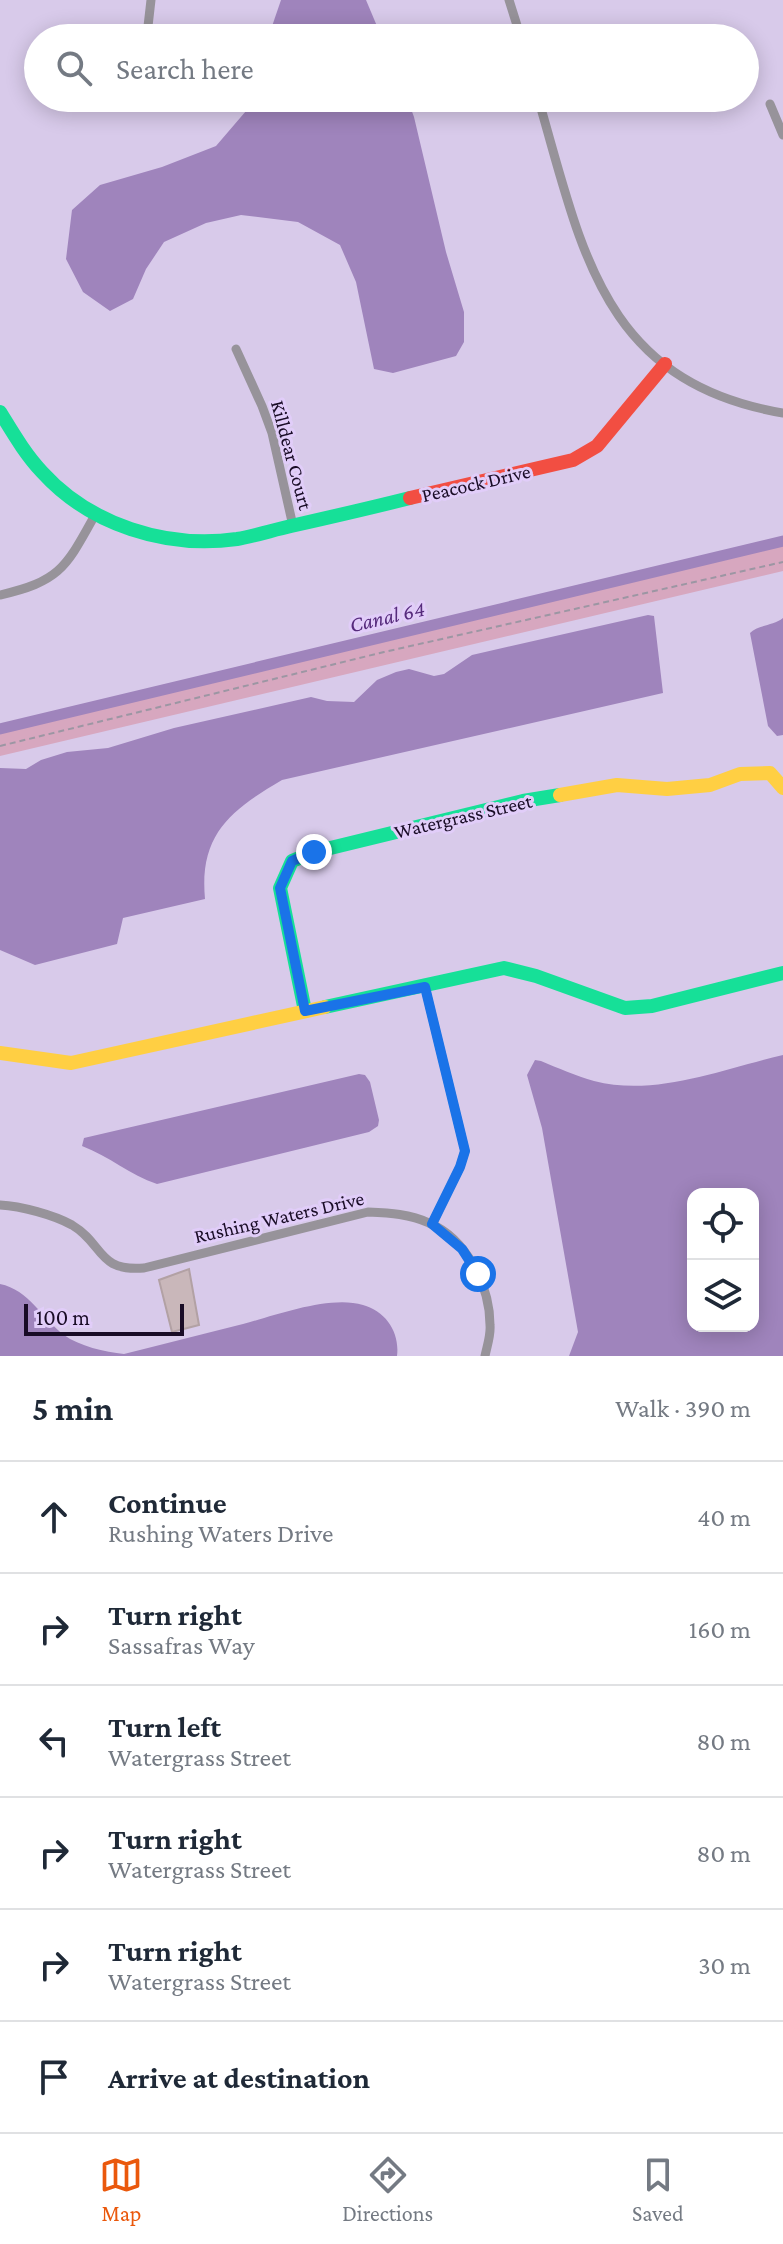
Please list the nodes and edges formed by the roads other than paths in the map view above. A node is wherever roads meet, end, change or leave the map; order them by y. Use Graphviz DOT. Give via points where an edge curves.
graph roads {
  1 [pos="151,0"];
  2 [pos="509,0"];
  3 [pos="148,24"];
  4 [pos="517,24"];
  5 [pos="770,104"];
  6 [pos="542,112"];
  7 [pos="783,135"];
  8 [pos="236,349"];
  9 [pos="665,364"];
  10 [pos="0,412"];
  11 [pos="783,413"];
  12 [pos="95,515"];
  13 [pos="293,526"];
  14 [pos="0,595"];
  15 [pos="783,788"];
  16 [pos="783,973"];
  17 [pos="425,987"];
  18 [pos="305,1011"];
  19 [pos="0,1053"];
  20 [pos="0,1205"];
  21 [pos="432,1224"];
  22 [pos="485,1356"];
  1 -- 3 [label="street"];
  2 -- 4 [label="street"];
  5 -- 7 [label="street"];
  6 -- 9 [label="street" via="589,267 621,322"];
  8 -- 13 [label="street, Killdear Court" via="272,433"];
  9 -- 11 [label="street" via="698,387"];
  9 -- 13 [label="street, Peacock Drive" via="597,446 573,460"];
  10 -- 12 [label="street, Peacock Drive" via="25,455 60,491"];
  12 -- 13 [label="street, Peacock Drive" via="165,540 208,543"];
  12 -- 14 [label="street" via="57,573"];
  15 -- 18 [label="street, Watergrass Street" via="770,773 667,789 617,785 523,801 292,861 280,888"];
  16 -- 17 [label="street" via="625,1008 504,968"];
  17 -- 18 [label="street"];
  17 -- 21 [label="street" via="465,1151"];
  18 -- 19 [label="street" via="71,1063"];
  20 -- 21 [label="street, Rushing Waters Drive" via="73,1225 103,1257 130,1269 368,1212 398,1213"];
  21 -- 22 [label="street, Rushing Waters Drive" via="462,1249 478,1274 491,1328"];
}
